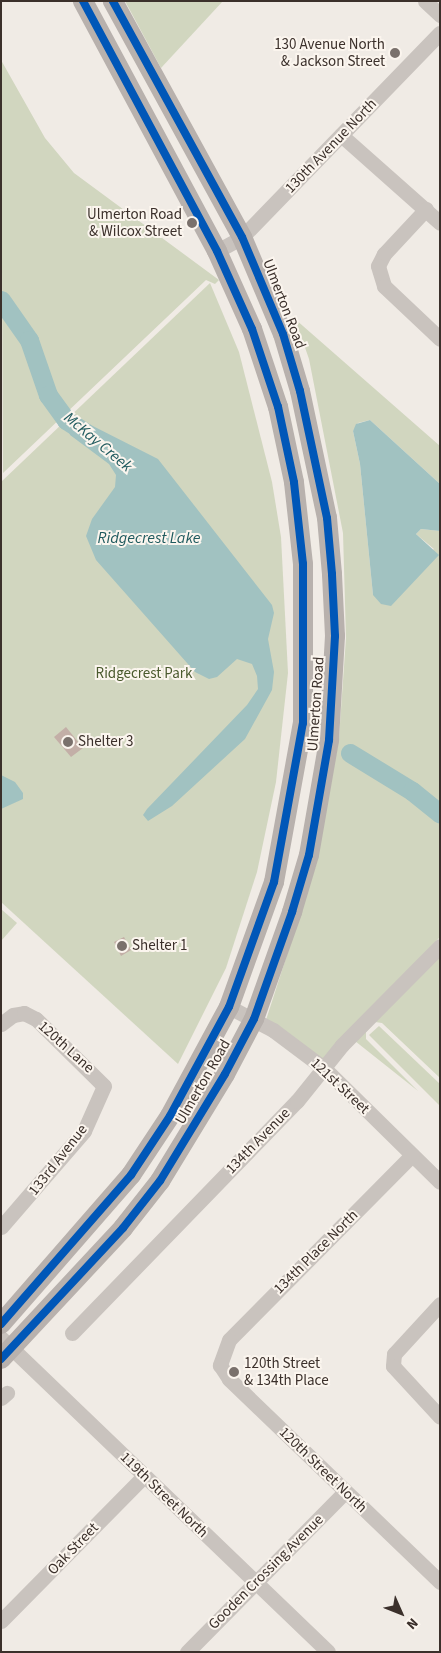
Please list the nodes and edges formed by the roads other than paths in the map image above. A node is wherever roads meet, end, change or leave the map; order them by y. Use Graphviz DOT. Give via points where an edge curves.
graph roads {
  1 [pos="83,1"];
  2 [pos="98,1"];
  3 [pos="113,1"];
  4 [pos="425,1"];
  5 [pos="440,15"];
  6 [pos="440,33"];
  7 [pos="144,59"];
  8 [pos="341,135"];
  9 [pos="426,209"];
  10 [pos="440,223"];
  11 [pos="242,237"];
  12 [pos="216,251"];
  13 [pos="440,339"];
  14 [pos="440,946"];
  15 [pos="229,1007"];
  16 [pos="254,1019"];
  17 [pos="1,1024"];
  18 [pos="325,1069"];
  19 [pos="104,1086"];
  20 [pos="412,1155"];
  21 [pos="440,1182"];
  22 [pos="1,1226"];
  23 [pos="440,1304"];
  24 [pos="1,1324"];
  25 [pos="72,1333"];
  26 [pos="5,1348"];
  27 [pos="223,1351"];
  28 [pos="440,1417"];
  29 [pos="144,1476"];
  30 [pos="345,1492"];
  31 [pos="256,1582"];
  32 [pos="440,1582"];
  33 [pos="1,1621"];
  34 [pos="187,1652"];
  35 [pos="328,1652"];
  1 -- 12 [label="main road, Ulmerton Road"];
  2 -- 7 [label="main road" via="117,35"];
  3 -- 7 [label="main road, Ulmerton Road"];
  4 -- 5 [label="street"];
  6 -- 8 [label="street, 130th Avenue North"];
  7 -- 11 [label="main road, Ulmerton Road"];
  8 -- 9 [label="street"];
  8 -- 11 [label="street, 130th Avenue North"];
  9 -- 10 [label="street"];
  9 -- 13 [label="street" via="384,254 378,266 384,286"];
  11 -- 12 [label="street, 130th Avenue North"];
  11 -- 16 [label="main road, Ulmerton Road" via="283,334 313,447 327,518 334,636 329,740 309,855"];
  12 -- 15 [label="main road, Ulmerton Road" via="252,329 278,408 294,482 306,638 303,723 288,819 274,882"];
  14 -- 18 [label="street, 134th Avenue" via="342,1045"];
  15 -- 16 [label="street, 121st Street"];
  15 -- 24 [label="main road, Ulmerton Road" via="170,1116 131,1175"];
  16 -- 18 [label="street, 121st Street"];
  16 -- 26 [label="main road, Ulmerton Road" via="225,1074 160,1180 100,1254"];
  17 -- 19 [label="street, 120th Lane" via="13,1015 24,1013 36,1019"];
  18 -- 20 [label="street, 121st Street"];
  18 -- 25 [label="street, 134th Avenue"];
  19 -- 22 [label="street, 133rd Avenue" via="84,1131"];
  20 -- 21 [label="street, 121st Street"];
  20 -- 27 [label="street, 134th Place North" via="229,1340"];
  23 -- 28 [label="street" via="394,1354 393,1366 401,1379"];
  26 -- 29 [label="street, 119th Street North"];
  27 -- 30 [label="street, 120th Street North" via="220,1365 229,1379"];
  29 -- 31 [label="street, 119th Street North"];
  29 -- 33 [label="street, Oak Street"];
  30 -- 31 [label="street, Gooden Crossing Avenue"];
  30 -- 32 [label="street, 120th Street North"];
  31 -- 34 [label="street, Gooden Crossing Avenue"];
  31 -- 35 [label="street, 119th Street North"];
}
